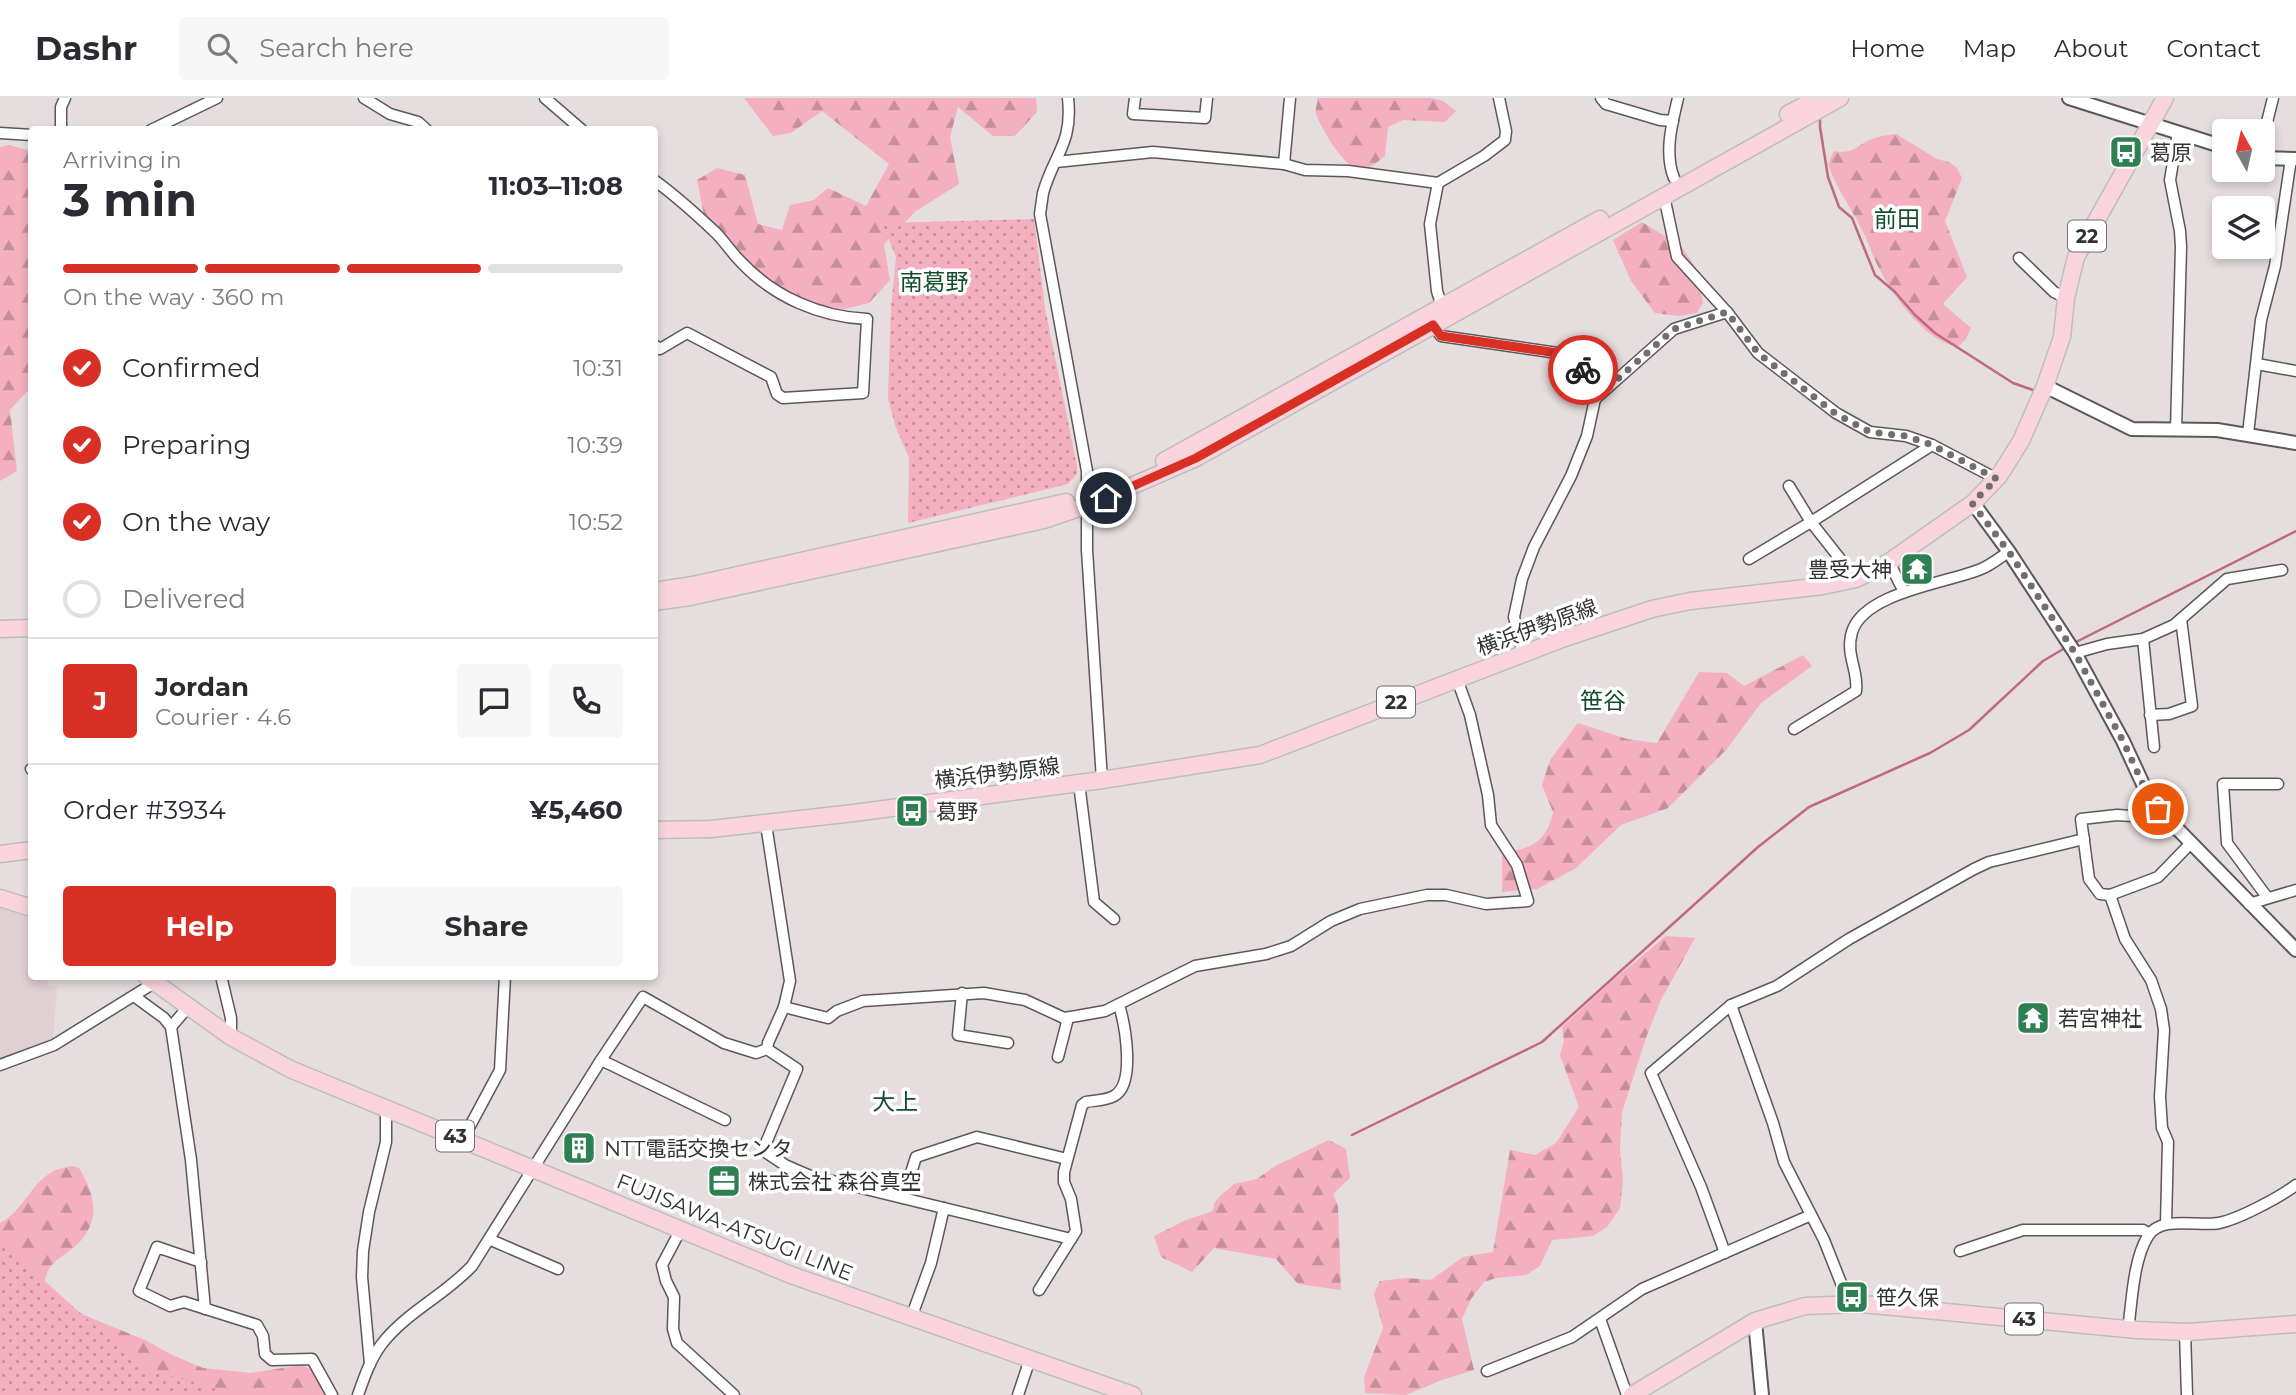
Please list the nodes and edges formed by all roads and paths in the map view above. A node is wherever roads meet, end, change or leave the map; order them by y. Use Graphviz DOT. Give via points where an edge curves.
graph roads {
  1 [pos="65,98"];
  2 [pos="217,98"];
  3 [pos="364,98"];
  4 [pos="545,98"];
  5 [pos="1068,98"];
  6 [pos="1135,98"];
  7 [pos="1207,98"];
  8 [pos="1290,98"];
  9 [pos="1499,98"];
  10 [pos="1601,98"];
  11 [pos="1678,98"];
  12 [pos="1818,98"];
  13 [pos="1840,98"];
  14 [pos="2068,98"];
  15 [pos="2165,98"];
  16 [pos="2273,98"];
  17 [pos="381,102"];
  18 [pos="2268,119"];
  19 [pos="1672,121"];
  20 [pos="2152,123"];
  21 [pos="61,126"];
  22 [pos="159,126"];
  23 [pos="417,126"];
  24 [pos="577,126"];
  25 [pos="2178,132"];
  26 [pos="0,133"];
  27 [pos="28,135"];
  28 [pos="2212,143"];
  29 [pos="2275,158"];
  30 [pos="2294,159"];
  31 [pos="1056,162"];
  32 [pos="1284,164"];
  33 [pos="1674,178"];
  34 [pos="658,183"];
  35 [pos="1438,183"];
  36 [pos="1664,196"];
  37 [pos="2019,258"];
  38 [pos="2066,298"];
  39 [pos="1442,307"];
  40 [pos="1727,312"];
  41 [pos="1433,325"];
  42 [pos="658,348"];
  43 [pos="2257,364"];
  44 [pos="2296,371"];
  45 [pos="2045,386"];
  46 [pos="1595,399"];
  47 [pos="2176,430"];
  48 [pos="2248,434"];
  49 [pos="2296,443"];
  50 [pos="1932,445"];
  51 [pos="1997,479"];
  52 [pos="1788,486"];
  53 [pos="1088,500"];
  54 [pos="1972,503"];
  55 [pos="1811,522"];
  56 [pos="2009,552"];
  57 [pos="1749,559"];
  58 [pos="1889,562"];
  59 [pos="2282,570"];
  60 [pos="1856,579"];
  61 [pos="658,590"];
  62 [pos="1904,592"];
  63 [pos="658,602"];
  64 [pos="0,618"];
  65 [pos="28,618"];
  66 [pos="2180,619"];
  67 [pos="28,628"];
  68 [pos="0,629"];
  69 [pos="2143,639"];
  70 [pos="2072,648"];
  71 [pos="1523,653"];
  72 [pos="1457,679"];
  73 [pos="2150,715"];
  74 [pos="1794,729"];
  75 [pos="2154,747"];
  76 [pos="1102,780"];
  77 [pos="1079,783"];
  78 [pos="2278,784"];
  79 [pos="2162,814"];
  80 [pos="766,824"];
  81 [pos="658,830"];
  82 [pos="2084,839"];
  83 [pos="2190,844"];
  84 [pos="28,851"];
  85 [pos="0,855"];
  86 [pos="2296,890"];
  87 [pos="2110,895"];
  88 [pos="2267,897"];
  89 [pos="0,898"];
  90 [pos="2249,904"];
  91 [pos="28,907"];
  92 [pos="1114,919"];
  93 [pos="2296,950"];
  94 [pos="149,980"];
  95 [pos="151,980"];
  96 [pos="222,980"];
  97 [pos="505,980"];
  98 [pos="962,993"];
  99 [pos="134,996"];
  100 [pos="1119,1005"];
  101 [pos="1731,1006"];
  102 [pos="188,1007"];
  103 [pos="783,1007"];
  104 [pos="1065,1018"];
  105 [pos="171,1027"];
  106 [pos="231,1037"];
  107 [pos="1009,1043"];
  108 [pos="768,1049"];
  109 [pos="1058,1057"];
  110 [pos="601,1060"];
  111 [pos="0,1065"];
  112 [pos="386,1108"];
  113 [pos="725,1120"];
  114 [pos="463,1139"];
  115 [pos="1067,1159"];
  116 [pos="534,1168"];
  117 [pos="2296,1185"];
  118 [pos="903,1198"];
  119 [pos="944,1208"];
  120 [pos="1811,1215"];
  121 [pos="2166,1224"];
  122 [pos="680,1231"];
  123 [pos="2149,1234"];
  124 [pos="1071,1239"];
  125 [pos="491,1240"];
  126 [pos="1960,1251"];
  127 [pos="1726,1252"];
  128 [pos="201,1262"];
  129 [pos="558,1269"];
  130 [pos="1039,1290"];
  131 [pos="1849,1303"];
  132 [pos="205,1309"];
  133 [pos="911,1318"];
  134 [pos="1600,1319"];
  135 [pos="1755,1321"];
  136 [pos="2296,1324"];
  137 [pos="2127,1330"];
  138 [pos="2185,1332"];
  139 [pos="1030,1359"];
  140 [pos="370,1365"];
  141 [pos="1487,1371"];
  142 [pos="332,1395"];
  143 [pos="358,1395"];
  144 [pos="734,1395"];
  145 [pos="1018,1395"];
  146 [pos="1133,1395"];
  147 [pos="1627,1395"];
  148 [pos="1632,1395"];
  149 [pos="1762,1395"];
  150 [pos="2187,1395"];
  1 -- 21 [label="street"];
  2 -- 22 [label="street"];
  3 -- 17 [label="street"];
  4 -- 24 [label="street"];
  5 -- 31 [label="street" via="1067,138"];
  6 -- 7 [label="street" via="1133,114 1205,118"];
  8 -- 32 [label="street"];
  9 -- 35 [label="street" via="1505,140"];
  10 -- 19 [label="street" via="1606,104"];
  11 -- 19 [label="street"];
  12 -- 33 [label="main road"];
  13 -- 36 [label="main road"];
  14 -- 20 [label="street"];
  15 -- 20 [label="main road, 横浜伊勢原線 / 22"];
  16 -- 18 [label="street"];
  17 -- 23 [label="street" via="390,114"];
  19 -- 33 [label="street" via="1669,158"];
  20 -- 25 [label="street"];
  20 -- 38 [label="main road, 横浜伊勢原線 / 22" via="2083,243"];
  25 -- 28 [label="street"];
  25 -- 47 [label="street" via="2170,180 2180,231"];
  26 -- 27 [label="street"];
  29 -- 30 [label="street"];
  30 -- 43 [label="street" via="2261,320"];
  31 -- 32 [label="street" via="1153,152"];
  31 -- 53 [label="street" via="1040,215 1087,471"];
  32 -- 35 [label="street"];
  33 -- 39 [label="main road"];
  34 -- 42 [label="street" via="772,288 799,304 845,318 866,319 868,325 863,393 783,398 771,377 687,333"];
  35 -- 39 [label="street" via="1430,224"];
  36 -- 40 [label="street" via="1677,257"];
  36 -- 41 [label="main road"];
  37 -- 38 [label="street"];
  38 -- 45 [label="main road, 横浜伊勢原線 / 22" via="2062,337"];
  39 -- 53 [label="main road"];
  40 -- 46 [label="street" via="1674,329"];
  40 -- 50 [label="street" via="1758,353 1836,414 1870,432"];
  41 -- 46 [label="street" via="1441,336 1578,356"];
  41 -- 53 [label="main road" via="1196,458"];
  43 -- 44 [label="street"];
  43 -- 48 [label="street"];
  45 -- 47 [label="street" via="2127,428"];
  45 -- 51 [label="main road, 横浜伊勢原線 / 22" via="2021,441"];
  46 -- 71 [label="street" via="1571,476 1522,579 1514,617"];
  47 -- 48 [label="street"];
  48 -- 49 [label="street"];
  50 -- 51 [label="street"];
  50 -- 55 [label="street"];
  51 -- 54 [label="main road, 横浜伊勢原線 / 22"];
  52 -- 55 [label="street"];
  53 -- 61 [label="main road"];
  53 -- 63 [label="main road" via="1011,528"];
  53 -- 76 [label="street"];
  54 -- 56 [label="street"];
  54 -- 58 [label="main road, 横浜伊勢原線 / 22"];
  55 -- 57 [label="street"];
  55 -- 60 [label="street"];
  56 -- 62 [label="street" via="1982,569"];
  56 -- 70 [label="street"];
  58 -- 60 [label="main road, 横浜伊勢原線 / 22"];
  58 -- 62 [label="street"];
  59 -- 66 [label="street" via="2227,579"];
  60 -- 71 [label="main road, 横浜伊勢原線 / 22" via="1652,609"];
  62 -- 74 [label="street" via="1870,610 1852,631 1850,655 1856,691"];
  64 -- 65 [label="main road"];
  66 -- 69 [label="street"];
  66 -- 73 [label="street" via="2192,706"];
  67 -- 68 [label="main road"];
  69 -- 70 [label="street"];
  69 -- 73 [label="street"];
  70 -- 79 [label="street"];
  71 -- 72 [label="main road, 横浜伊勢原線 / 22"];
  72 -- 76 [label="main road, 横浜伊勢原線 / 22" via="1260,755"];
  72 -- 100 [label="street" via="1473,728 1491,825 1517,865 1528,901 1486,904 1426,895 1360,909 1291,946 1195,966"];
  73 -- 75 [label="street"];
  76 -- 77 [label="main road, 横浜伊勢原線 / 22"];
  77 -- 80 [label="main road, 横浜伊勢原線 / 22"];
  77 -- 92 [label="street" via="1094,902"];
  78 -- 88 [label="street" via="2223,784 2227,843"];
  79 -- 82 [label="street" via="2081,819"];
  79 -- 83 [label="street"];
  80 -- 81 [label="main road, 横浜伊勢原線 / 22"];
  80 -- 103 [label="street" via="790,981"];
  82 -- 87 [label="street" via="2089,879 2100,894"];
  82 -- 101 [label="street" via="1974,869 1849,939 1777,986"];
  83 -- 87 [label="street" via="2158,877"];
  83 -- 90 [label="street"];
  84 -- 85 [label="main road"];
  86 -- 88 [label="street"];
  87 -- 121 [label="street" via="2125,939 2151,980 2161,1009 2162,1128 2168,1142"];
  88 -- 90 [label="street"];
  89 -- 91 [label="main road"];
  90 -- 93 [label="street"];
  94 -- 99 [label="street"];
  95 -- 102 [label="main road, FUJISAWA-ATSUGI LINE / 43"];
  96 -- 106 [label="street"];
  97 -- 114 [label="street" via="500,1070"];
  98 -- 103 [label="street" via="863,1001 828,1018"];
  98 -- 104 [label="street" via="1022,999"];
  98 -- 107 [label="street" via="958,1035"];
  99 -- 105 [label="street"];
  99 -- 111 [label="street" via="54,1045"];
  100 -- 104 [label="street"];
  100 -- 115 [label="street" via="1127,1044 1124,1087 1115,1096 1082,1105"];
  101 -- 120 [label="street" via="1784,1161"];
  101 -- 127 [label="street" via="1651,1073"];
  102 -- 105 [label="street"];
  102 -- 106 [label="main road, FUJISAWA-ATSUGI LINE / 43"];
  103 -- 108 [label="street"];
  104 -- 109 [label="street"];
  105 -- 128 [label="street"];
  106 -- 112 [label="main road, FUJISAWA-ATSUGI LINE / 43" via="290,1069"];
  108 -- 110 [label="street" via="755,1054 724,1043 643,997"];
  108 -- 118 [label="street" via="797,1069 770,1131 766,1153 797,1171"];
  110 -- 113 [label="street"];
  110 -- 116 [label="street"];
  112 -- 114 [label="main road, FUJISAWA-ATSUGI LINE / 43"];
  112 -- 140 [label="street" via="386,1142 363,1251"];
  114 -- 116 [label="main road, FUJISAWA-ATSUGI LINE / 43"];
  115 -- 118 [label="street" via="987,1139 968,1139 916,1157"];
  115 -- 124 [label="street" via="1064,1182 1076,1231"];
  116 -- 122 [label="main road, FUJISAWA-ATSUGI LINE / 43"];
  116 -- 125 [label="street"];
  117 -- 121 [label="street" via="2221,1223"];
  118 -- 119 [label="street"];
  119 -- 124 [label="street"];
  119 -- 133 [label="street"];
  120 -- 127 [label="street"];
  120 -- 131 [label="street"];
  121 -- 123 [label="street"];
  122 -- 133 [label="main road, FUJISAWA-ATSUGI LINE / 43"];
  122 -- 144 [label="street" via="662,1265 674,1297 674,1335 681,1349"];
  123 -- 126 [label="street" via="2143,1230 2023,1230"];
  123 -- 137 [label="street" via="2139,1258"];
  124 -- 130 [label="street"];
  125 -- 129 [label="street"];
  125 -- 140 [label="street" via="456,1284 392,1333"];
  127 -- 134 [label="street" via="1642,1289"];
  128 -- 132 [label="street"];
  128 -- 132 [label="street" via="157,1247 139,1291 170,1306 184,1302"];
  131 -- 135 [label="main road, 43" via="1805,1306"];
  131 -- 137 [label="main road, 43"];
  132 -- 142 [label="street" via="257,1325 265,1354 272,1360 312,1359"];
  133 -- 139 [label="main road, FUJISAWA-ATSUGI LINE / 43"];
  134 -- 141 [label="street" via="1572,1337"];
  134 -- 147 [label="street"];
  135 -- 148 [label="main road, 43"];
  135 -- 149 [label="street"];
  136 -- 138 [label="main road, 43"];
  137 -- 138 [label="main road, 43"];
  138 -- 150 [label="street"];
  139 -- 145 [label="street"];
  139 -- 146 [label="main road, FUJISAWA-ATSUGI LINE / 43"];
  140 -- 143 [label="street"];
}
